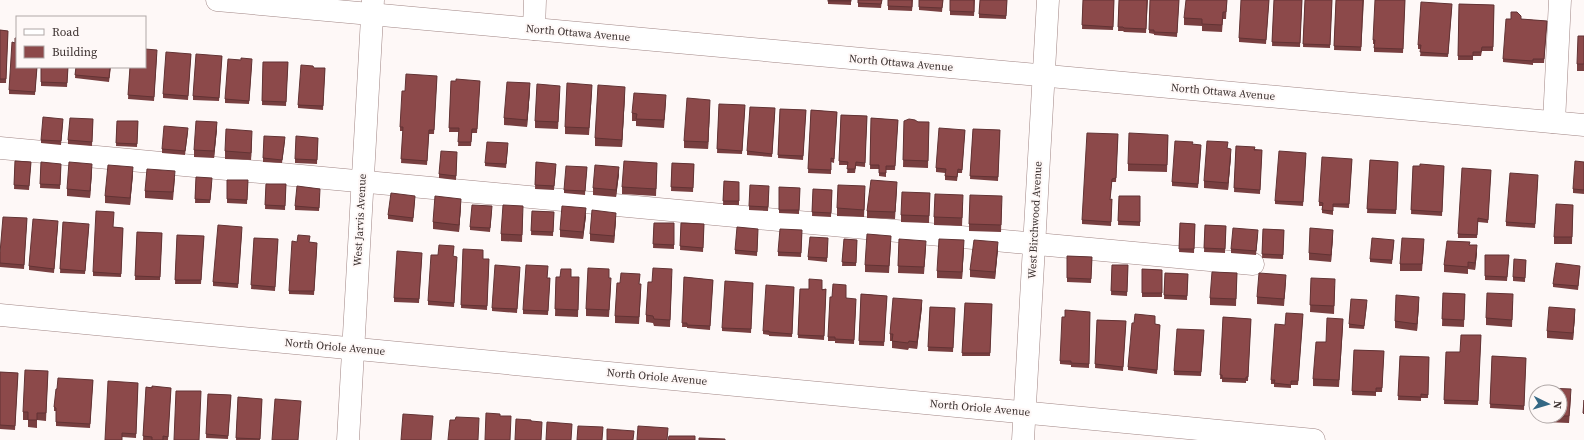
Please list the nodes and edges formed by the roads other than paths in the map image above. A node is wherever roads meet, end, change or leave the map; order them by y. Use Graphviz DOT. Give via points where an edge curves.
graph roads {
  1 [pos="217,0"];
  2 [pos="535,0"];
  3 [pos="1048,0"];
  4 [pos="1560,0"];
  5 [pos="372,7"];
  6 [pos="534,29"];
  7 [pos="1044,75"];
  8 [pos="1554,122"];
  9 [pos="1584,125"];
  10 [pos="0,148"];
  11 [pos="362,182"];
  12 [pos="1034,244"];
  13 [pos="1253,264"];
  14 [pos="0,315"];
  15 [pos="353,349"];
  16 [pos="1024,412"];
  17 [pos="348,440"];
  18 [pos="1023,440"];
  19 [pos="1314,440"];
  1 -- 5 [label="street, North Ottawa Avenue"];
  2 -- 6 [label="street"];
  3 -- 7 [label="street, West Birchwood Avenue"];
  4 -- 8 [label="street"];
  5 -- 6 [label="street, North Ottawa Avenue"];
  5 -- 11 [label="street, West Jarvis Avenue"];
  6 -- 7 [label="street, North Ottawa Avenue"];
  7 -- 8 [label="street, North Ottawa Avenue"];
  7 -- 12 [label="street, West Birchwood Avenue"];
  8 -- 9 [label="street, North Ottawa Avenue"];
  10 -- 11 [label="street"];
  11 -- 12 [label="street"];
  11 -- 15 [label="street, West Jarvis Avenue"];
  12 -- 13 [label="street"];
  12 -- 16 [label="street, West Birchwood Avenue"];
  14 -- 15 [label="street, North Oriole Avenue"];
  15 -- 16 [label="street, North Oriole Avenue"];
  15 -- 17 [label="street, West Jarvis Avenue"];
  16 -- 18 [label="street, West Birchwood Avenue"];
  16 -- 19 [label="street, North Oriole Avenue"];
}
